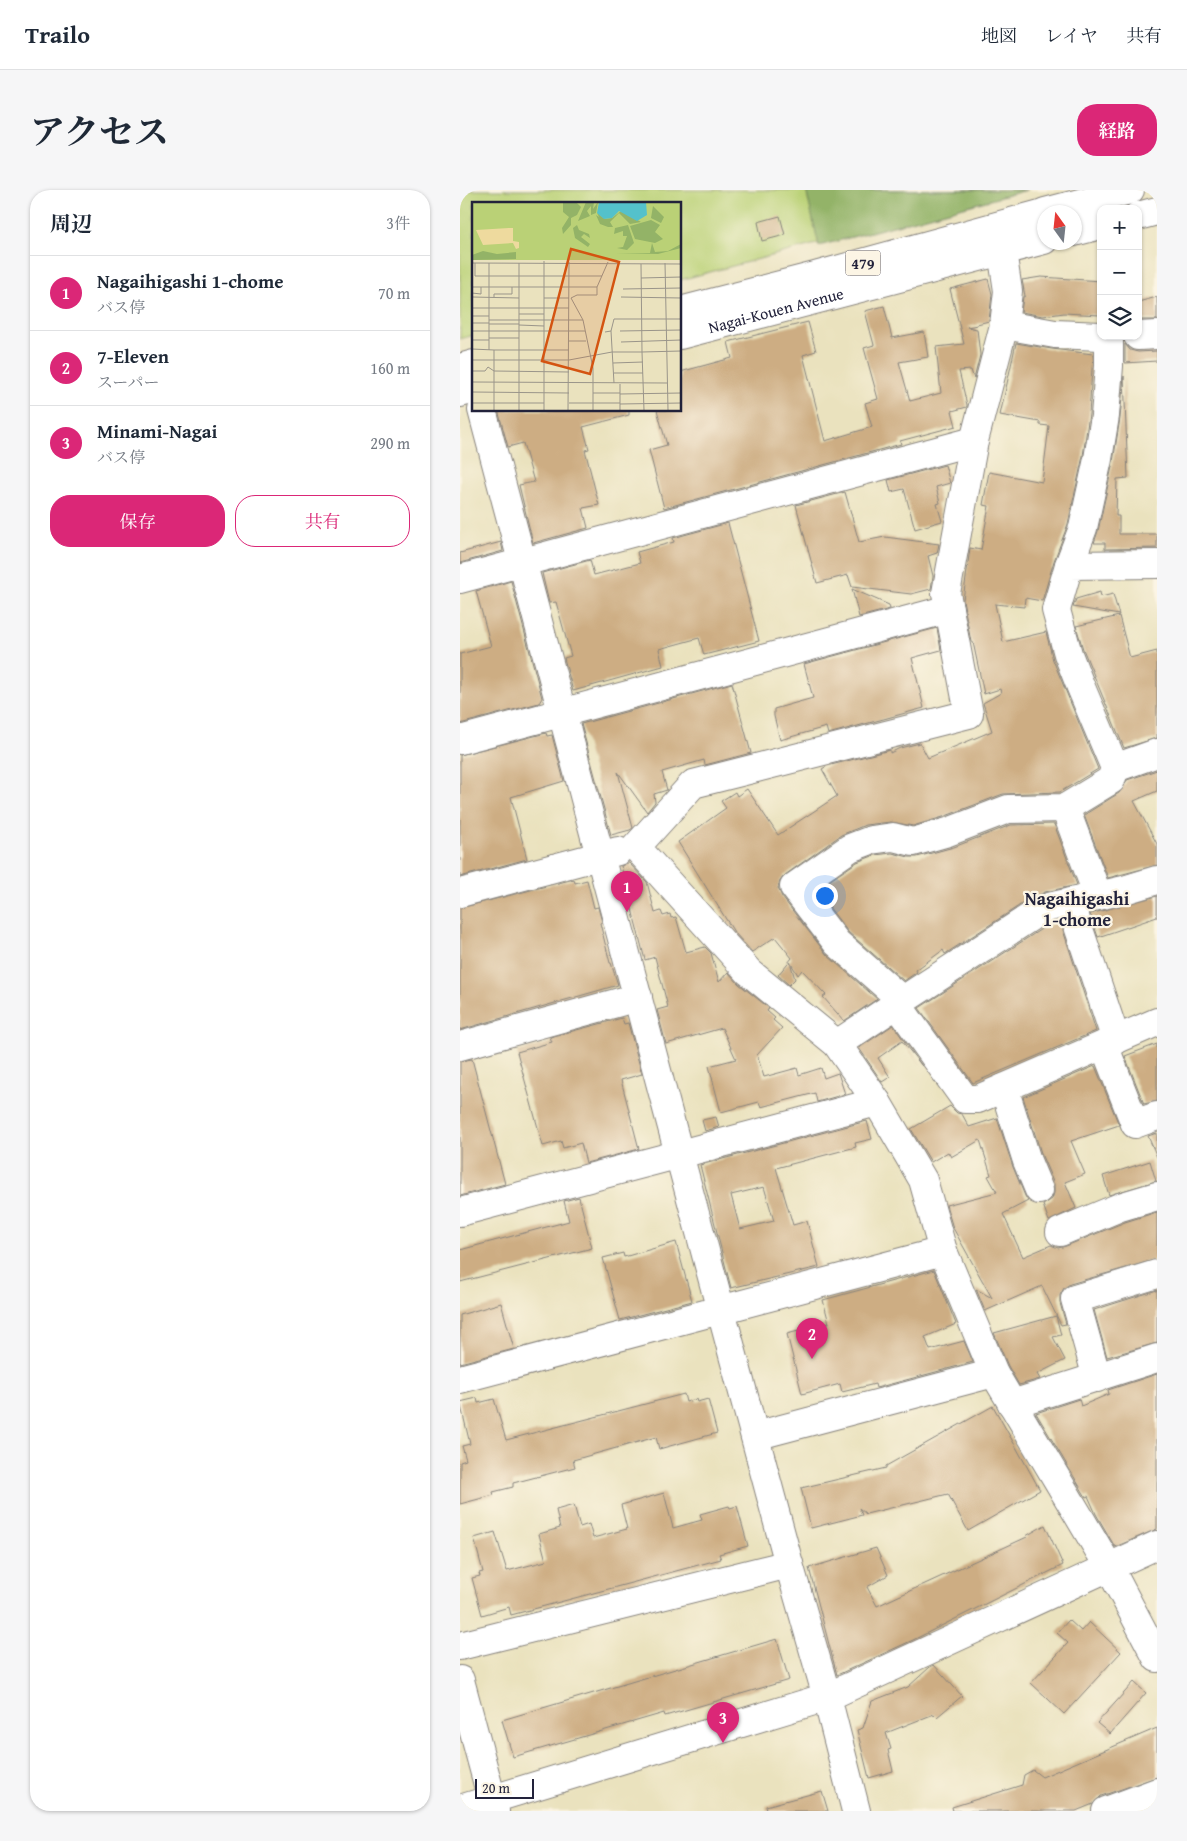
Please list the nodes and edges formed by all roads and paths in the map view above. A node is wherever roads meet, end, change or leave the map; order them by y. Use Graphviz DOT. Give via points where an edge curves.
graph roads {
  1 [pos="1130,190"];
  2 [pos="1072,205"];
  3 [pos="1157,211"];
  4 [pos="1142,215"];
  5 [pos="1037,217"];
  6 [pos="1097,226"];
  7 [pos="1082,230"];
  8 [pos="998,239"];
  9 [pos="1037,240"];
  10 [pos="681,311"];
  11 [pos="1004,325"];
  12 [pos="681,335"];
  13 [pos="1157,335"];
  14 [pos="1097,336"];
  15 [pos="1142,336"];
  16 [pos="1109,340"];
  17 [pos="470,374"];
  18 [pos="460,393"];
  19 [pos="482,411"];
  20 [pos="974,442"];
  21 [pos="522,562"];
  22 [pos="1069,565"];
  23 [pos="1157,567"];
  24 [pos="460,579"];
  25 [pos="949,609"];
  26 [pos="561,713"];
  27 [pos="460,740"];
  28 [pos="1157,753"];
  29 [pos="1116,768"];
  30 [pos="1065,808"];
  31 [pos="636,847"];
  32 [pos="600,856"];
  33 [pos="1157,880"];
  34 [pos="460,893"];
  35 [pos="1098,896"];
  36 [pos="1070,902"];
  37 [pos="638,998"];
  38 [pos="899,1002"];
  39 [pos="1157,1022"];
  40 [pos="1110,1042"];
  41 [pos="837,1044"];
  42 [pos="460,1046"];
  43 [pos="1004,1088"];
  44 [pos="877,1102"];
  45 [pos="1157,1116"];
  46 [pos="679,1154"];
  47 [pos="1039,1190"];
  48 [pos="1157,1196"];
  49 [pos="460,1212"];
  50 [pos="1060,1232"];
  51 [pos="943,1251"];
  52 [pos="1157,1274"];
  53 [pos="721,1311"];
  54 [pos="1157,1358"];
  55 [pos="994,1373"];
  56 [pos="1097,1378"];
  57 [pos="460,1379"];
  58 [pos="1012,1404"];
  59 [pos="755,1436"];
  60 [pos="1157,1545"];
  61 [pos="789,1564"];
  62 [pos="1109,1567"];
  63 [pos="460,1646"];
  64 [pos="1157,1658"];
  65 [pos="460,1680"];
  66 [pos="827,1697"];
  67 [pos="1157,1792"];
  68 [pos="493,1806"];
  69 [pos="460,1809"];
  70 [pos="856,1811"];
  71 [pos="1106,1811"];
  1 -- 2 [label="main road, Nagai-Kouen Avenue / 479"];
  3 -- 4 [label="main road"];
  5 -- 8 [label="main road, Nagai-Kouen Avenue / 479"];
  6 -- 7 [label="main road"];
  8 -- 9 [label="main road, Nagai-Kouen Avenue / 479"];
  8 -- 10 [label="main road, Nagai-Kouen Avenue / 479"];
  8 -- 11 [label="main road" via="1008,291"];
  8 -- 12 [label="main road, Nagai-Kouen Avenue / 479"];
  11 -- 14 [label="main road" via="1055,334"];
  11 -- 20 [label="main road"];
  13 -- 15 [label="main road"];
  16 -- 22 [label="main road" via="1105,416 1099,450 1084,528"];
  17 -- 18 [label="main road"];
  19 -- 21 [label="main road"];
  20 -- 21 [label="main road"];
  20 -- 25 [label="main road" via="946,593"];
  21 -- 24 [label="main road"];
  21 -- 26 [label="main road"];
  22 -- 23 [label="main road"];
  22 -- 29 [label="main road" via="1056,610 1071,661"];
  25 -- 26 [label="main road"];
  25 -- 31 [label="main road" via="969,714 693,784"];
  26 -- 27 [label="main road"];
  26 -- 32 [label="main road"];
  28 -- 29 [label="main road"];
  29 -- 30 [label="main road" via="1111,780"];
  30 -- 35 [label="main road"];
  30 -- 38 [label="main road" via="1008,809 913,842 893,836 871,840 850,848 794,887 837,943"];
  31 -- 32 [label="main road"];
  31 -- 41 [label="main road" via="749,972"];
  32 -- 34 [label="main road"];
  32 -- 37 [label="main road"];
  33 -- 35 [label="main road"];
  35 -- 36 [label="main road"];
  36 -- 38 [label="main road" via="1035,914"];
  36 -- 40 [label="main road"];
  37 -- 42 [label="main road"];
  37 -- 46 [label="main road"];
  38 -- 41 [label="main road"];
  38 -- 43 [label="main road" via="965,1099 978,1099"];
  39 -- 40 [label="main road"];
  40 -- 43 [label="main road"];
  40 -- 45 [label="main road" via="1135,1124"];
  41 -- 44 [label="main road"];
  43 -- 47 [label="main road"];
  44 -- 46 [label="main road"];
  44 -- 51 [label="main road" via="923,1180"];
  46 -- 49 [label="main road"];
  46 -- 53 [label="main road"];
  48 -- 50 [label="main road" via="1120,1207"];
  51 -- 53 [label="main road"];
  51 -- 55 [label="main road"];
  52 -- 56 [label="main road" via="1075,1299"];
  53 -- 57 [label="main road"];
  53 -- 59 [label="main road"];
  54 -- 56 [label="main road"];
  55 -- 58 [label="main road"];
  55 -- 59 [label="main road"];
  56 -- 58 [label="main road"];
  58 -- 62 [label="main road"];
  59 -- 61 [label="main road"];
  60 -- 62 [label="main road"];
  61 -- 63 [label="main road"];
  61 -- 66 [label="main road"];
  62 -- 64 [label="main road"];
  62 -- 66 [label="main road"];
  65 -- 68 [label="main road"];
  66 -- 68 [label="main road"];
  66 -- 70 [label="main road"];
  67 -- 71 [label="main road"];
  68 -- 69 [label="main road"];
}
